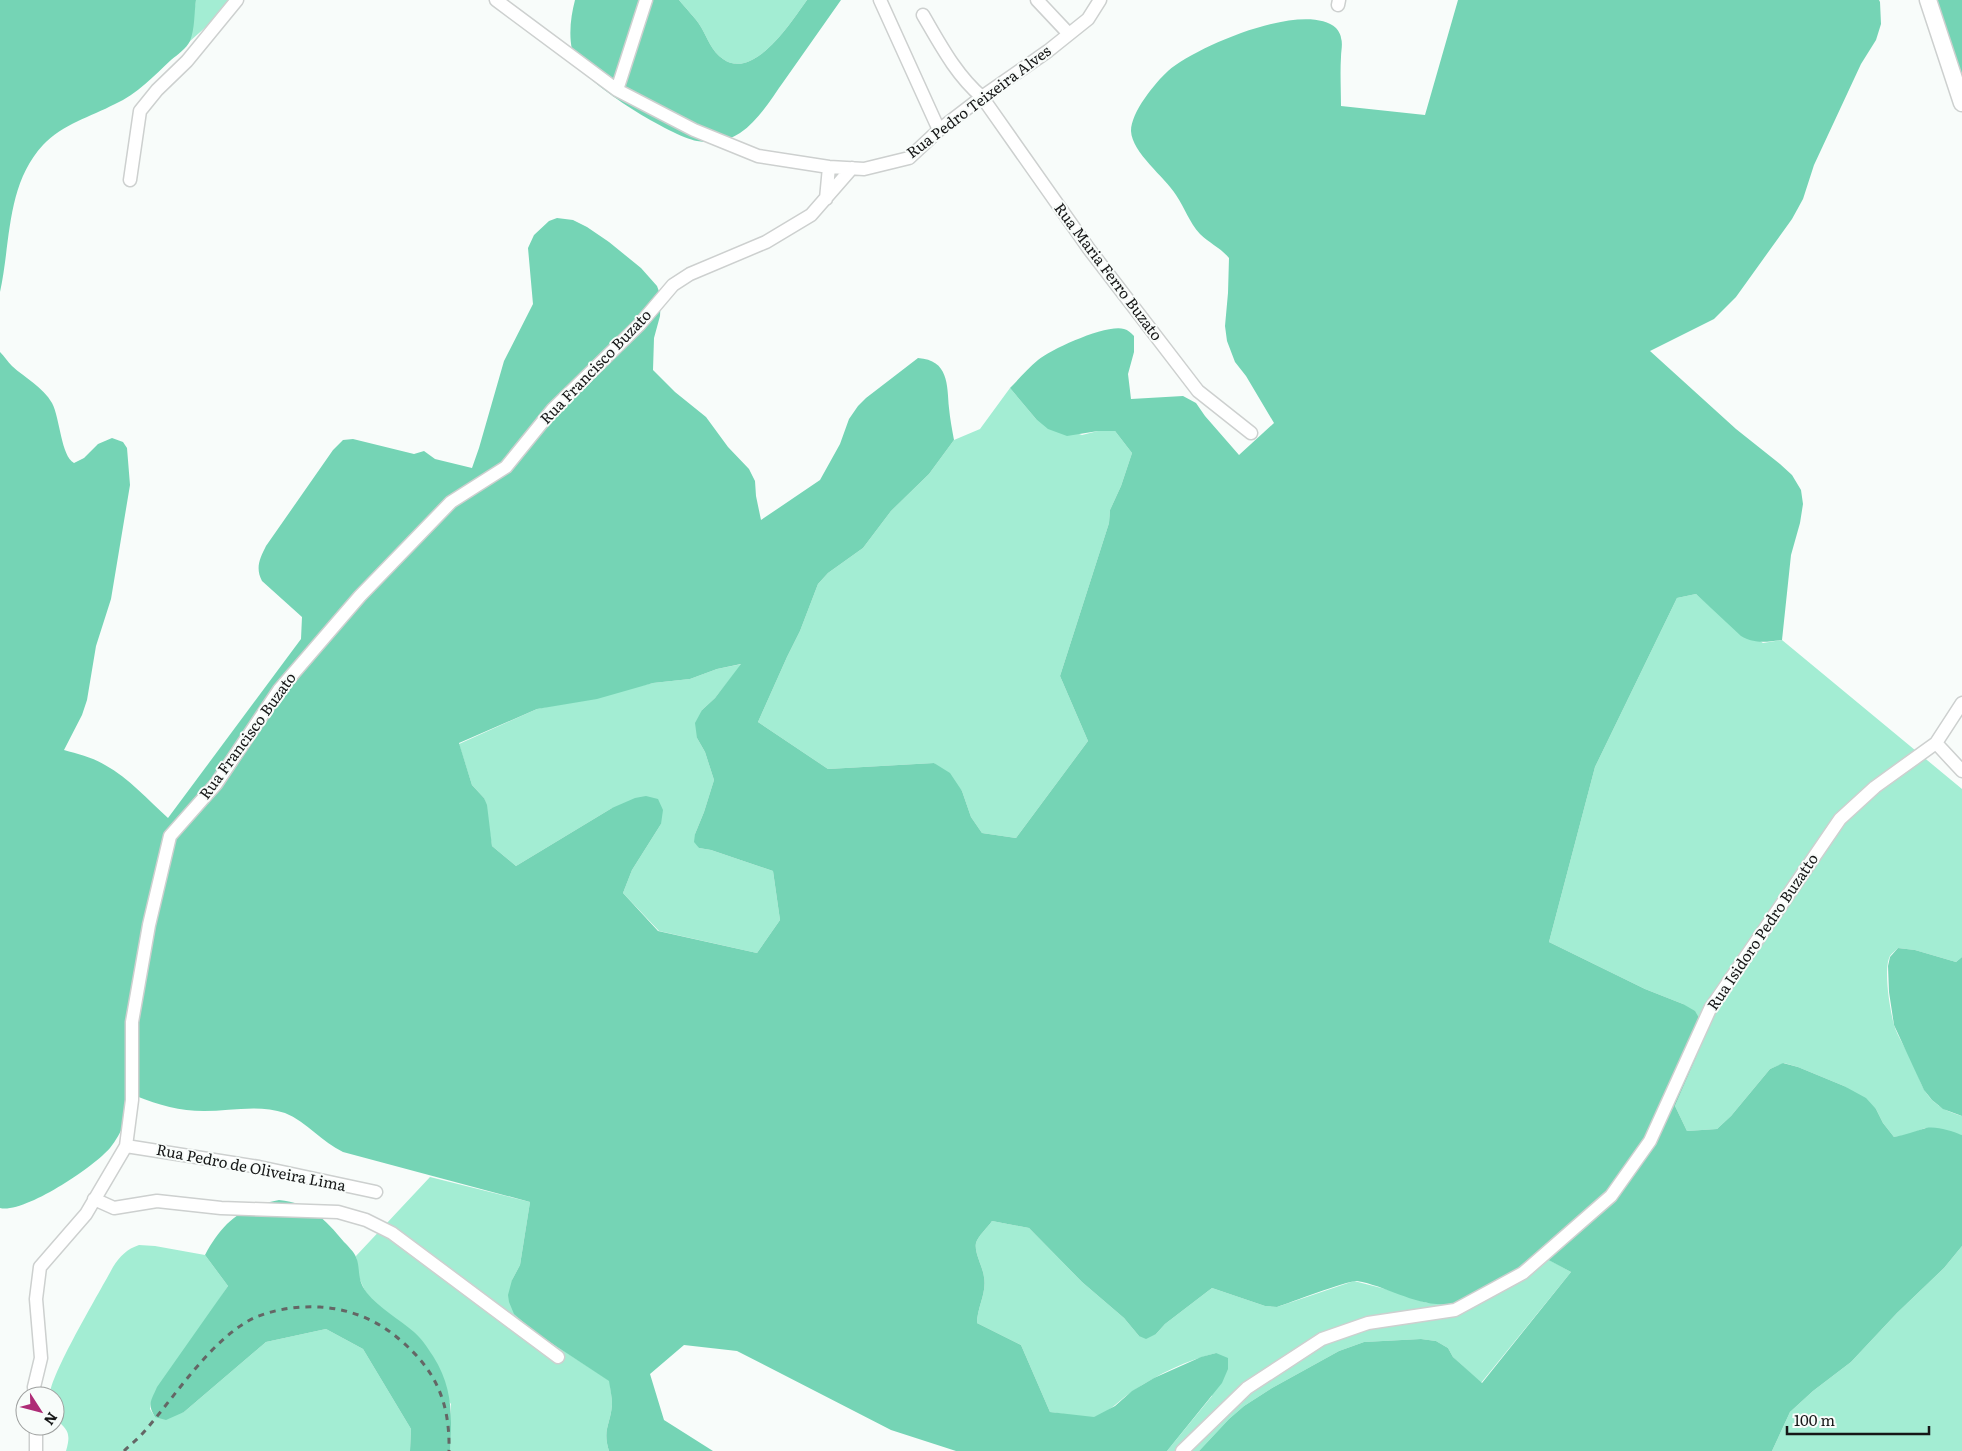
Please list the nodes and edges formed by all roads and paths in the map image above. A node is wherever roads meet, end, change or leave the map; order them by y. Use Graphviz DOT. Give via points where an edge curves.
graph roads {
  1 [pos="237,0"];
  2 [pos="496,0"];
  3 [pos="646,0"];
  4 [pos="880,0"];
  5 [pos="1037,0"];
  6 [pos="1100,0"];
  7 [pos="1928,0"];
  8 [pos="923,15"];
  9 [pos="1069,34"];
  10 [pos="617,90"];
  11 [pos="982,97"];
  12 [pos="1962,103"];
  13 [pos="939,130"];
  14 [pos="829,167"];
  15 [pos="852,168"];
  16 [pos="130,180"];
  17 [pos="826,199"];
  18 [pos="1250,433"];
  19 [pos="1962,703"];
  20 [pos="1936,743"];
  21 [pos="1962,771"];
  22 [pos="126,1146"];
  23 [pos="376,1192"];
  24 [pos="94,1199"];
  25 [pos="558,1357"];
  26 [pos="34,1386"];
  27 [pos="36,1436"];
  28 [pos="36,1451"];
  29 [pos="1182,1451"];
  1 -- 16 [label="street" via="140,111"];
  2 -- 10 [label="street, Rua Pedro Teixeira Alves"];
  3 -- 10 [label="street"];
  4 -- 13 [label="street"];
  5 -- 9 [label="street"];
  6 -- 9 [label="street, Rua Pedro Teixeira Alves" via="1088,19"];
  7 -- 12 [label="main road"];
  8 -- 11 [label="street, Rua Maria Ferro Buzato" via="949,58 971,88"];
  9 -- 11 [label="street, Rua Pedro Teixeira Alves"];
  10 -- 14 [label="street, Rua Pedro Teixeira Alves" via="694,130 758,156"];
  11 -- 13 [label="street, Rua Pedro Teixeira Alves"];
  11 -- 18 [label="street, Rua Maria Ferro Buzato" via="1090,249 1198,391"];
  13 -- 15 [label="street, Rua Pedro Teixeira Alves" via="909,158 864,169"];
  14 -- 15 [label="street, Rua Pedro Teixeira Alves"];
  14 -- 17 [label="street"];
  15 -- 17 [label="street, Rua Francisco Buzato"];
  17 -- 22 [label="street, Rua Francisco Buzato" via="811,215 766,242 690,274 672,286 639,324 553,409 506,467 451,502 360,596 279,690 216,784 170,836 132,1022 132,1100"];
  19 -- 20 [label="street, Rua Isidoro Pedro Buzatto"];
  20 -- 21 [label="street"];
  20 -- 29 [label="street, Rua Isidoro Pedro Buzatto" via="1875,788 1840,819 1710,1009 1650,1140 1611,1196 1523,1272 1455,1310 1368,1323 1322,1339 1247,1388"];
  22 -- 23 [label="street, Rua Pedro de Oliveira Lima" via="260,1167"];
  22 -- 24 [label="street, Rua Francisco Buzato"];
  24 -- 25 [label="street" via="114,1208 157,1201 221,1208 338,1212 366,1220 392,1233"];
  24 -- 26 [label="street, Rua Francisco Buzato" via="86,1214 40,1267 36,1299 41,1358"];
  27 -- 28 [label="street"];
}
